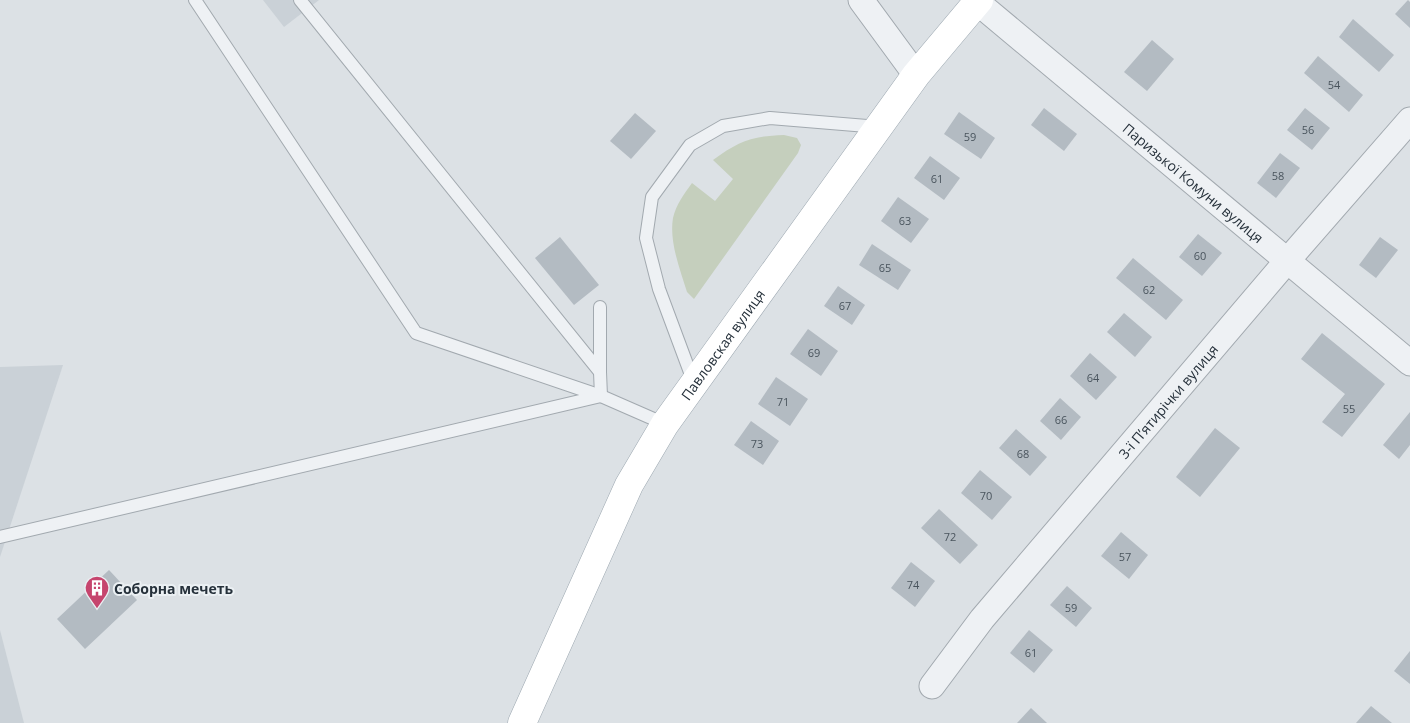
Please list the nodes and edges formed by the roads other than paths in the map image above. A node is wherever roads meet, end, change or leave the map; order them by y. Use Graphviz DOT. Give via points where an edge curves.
graph roads {
  1 [pos="195,0"];
  2 [pos="300,0"];
  3 [pos="861,0"];
  4 [pos="978,1"];
  5 [pos="916,75"];
  6 [pos="1410,120"];
  7 [pos="879,127"];
  8 [pos="1287,261"];
  9 [pos="600,308"];
  10 [pos="1410,363"];
  11 [pos="600,372"];
  12 [pos="694,383"];
  13 [pos="602,396"];
  14 [pos="665,424"];
  15 [pos="0,537"];
  16 [pos="932,686"];
  17 [pos="522,723"];
  1 -- 13 [label="lane" via="416,333"];
  2 -- 11 [label="lane"];
  3 -- 5 [label="street"];
  4 -- 5 [label="main road, Павловская вулиця"];
  4 -- 8 [label="street, Паризької Комуни вулиця"];
  5 -- 7 [label="main road, Павловская вулиця"];
  6 -- 8 [label="street, 3-ї П’ятирічки вулиця"];
  7 -- 12 [label="main road, Павловская вулиця"];
  7 -- 12 [label="lane" via="770,118 723,126 690,145 657,190 652,197 646,238 659,289"];
  8 -- 10 [label="street, Паризької Комуни вулиця"];
  8 -- 16 [label="street, 3-ї П’ятирічки вулиця" via="982,619"];
  9 -- 11 [label="lane"];
  11 -- 13 [label="lane"];
  12 -- 14 [label="main road, Павловская вулиця"];
  13 -- 14 [label="lane"];
  13 -- 15 [label="lane"];
  14 -- 17 [label="main road, Павловская вулиця" via="629,486"];
}
